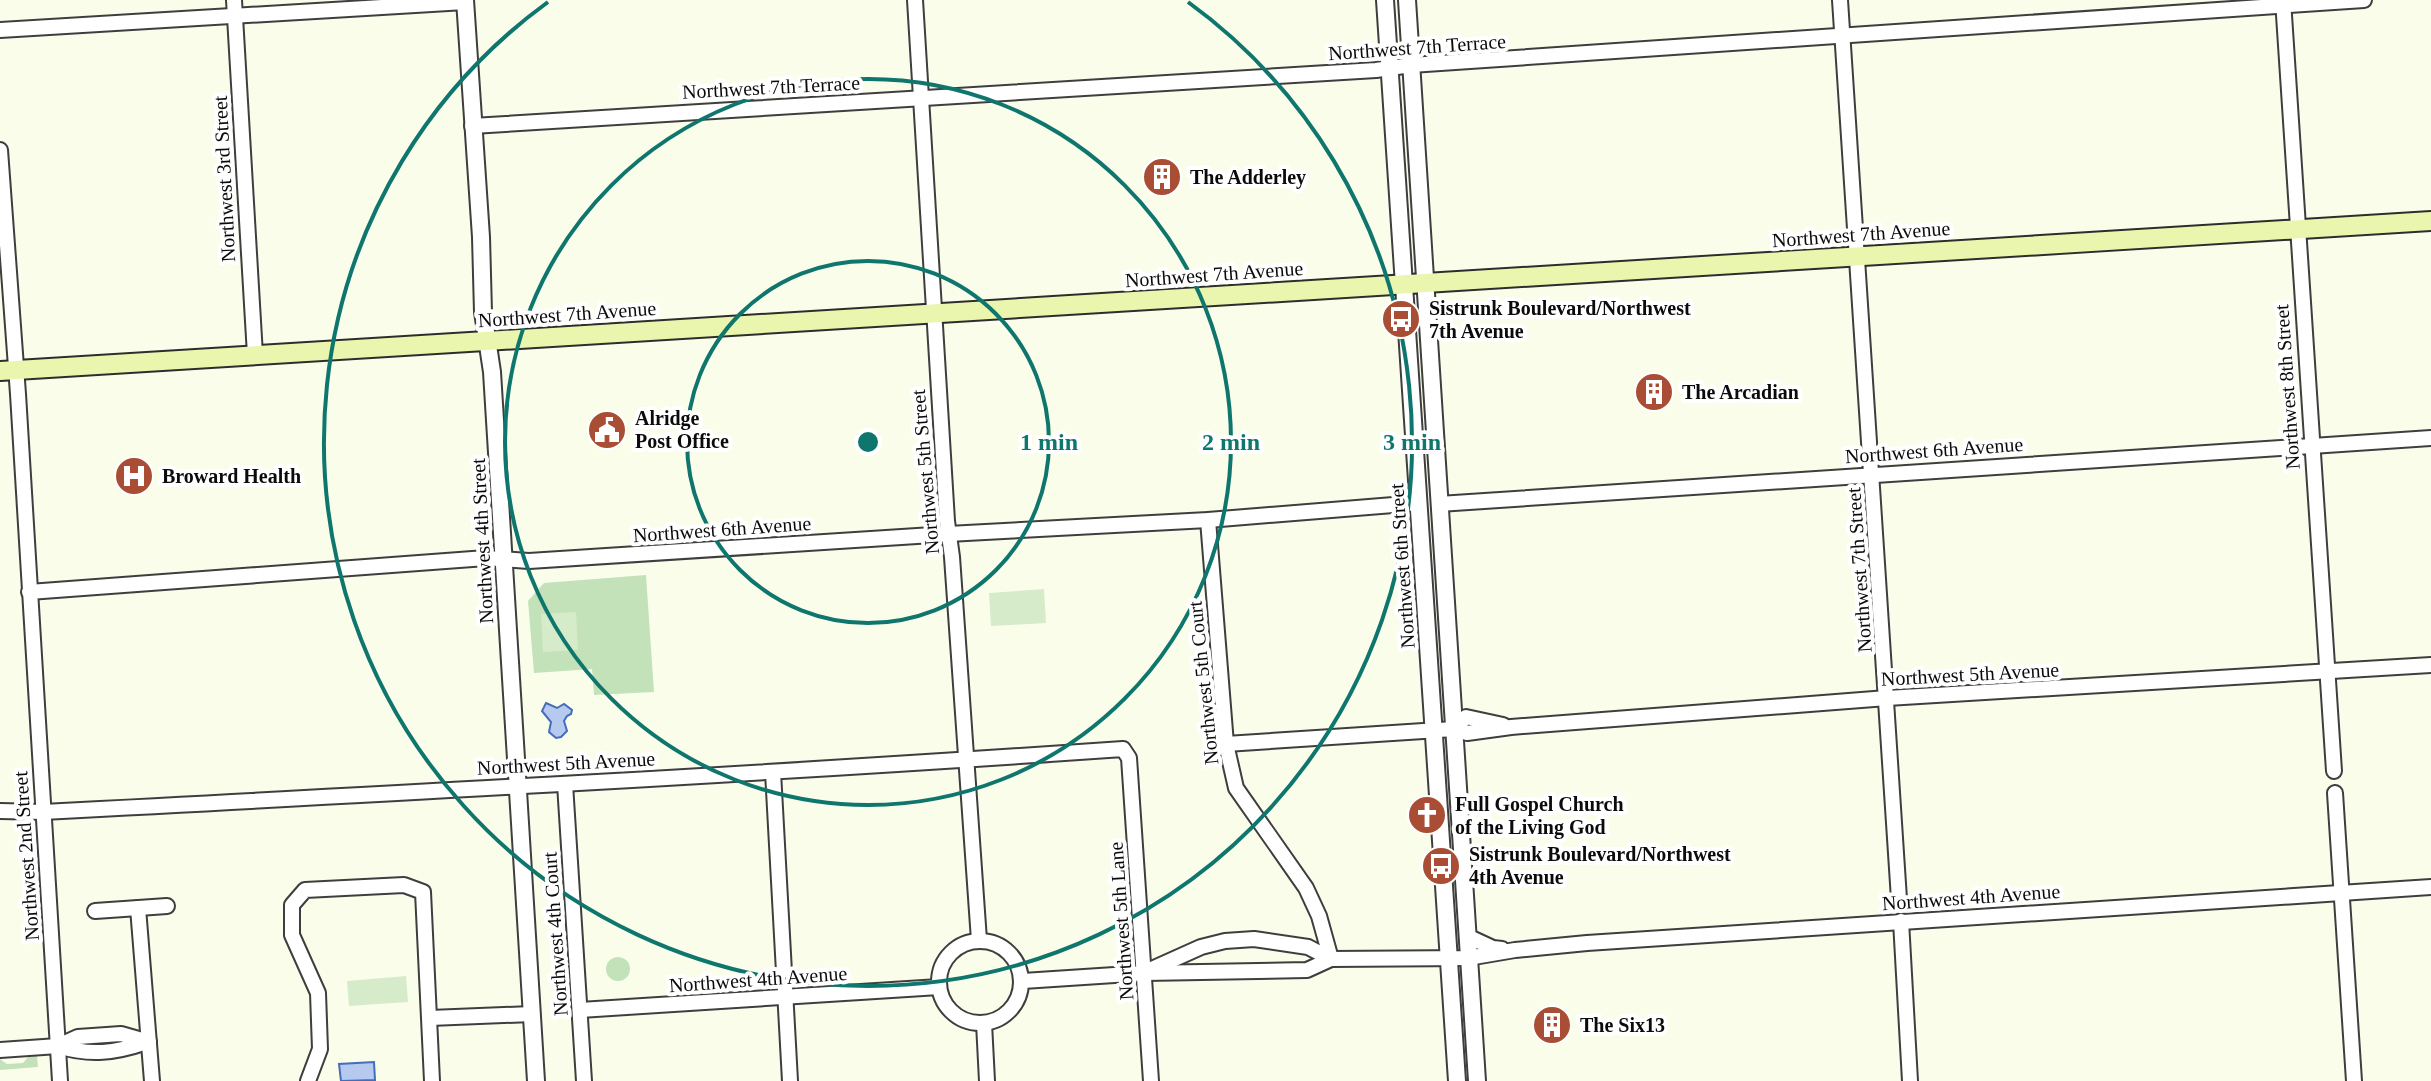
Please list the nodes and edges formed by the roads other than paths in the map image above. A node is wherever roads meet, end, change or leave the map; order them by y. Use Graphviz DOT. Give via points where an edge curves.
graph roads {
  1 [pos="234,0"];
  2 [pos="915,0"];
  3 [pos="1385,0"];
  4 [pos="1407,0"];
  5 [pos="1840,0"];
  6 [pos="2364,0"];
  7 [pos="465,1"];
  8 [pos="2283,2"];
  9 [pos="235,16"];
  10 [pos="0,30"];
  11 [pos="1842,36"];
  12 [pos="1411,65"];
  13 [pos="1389,70"];
  14 [pos="921,98"];
  15 [pos="472,126"];
  16 [pos="0,150"];
  17 [pos="2431,221"];
  18 [pos="2297,229"];
  19 [pos="1857,256"];
  20 [pos="1425,283"];
  21 [pos="1404,284"];
  22 [pos="933,313"];
  23 [pos="488,341"];
  24 [pos="255,355"];
  25 [pos="8,370"];
  26 [pos="2431,438"];
  27 [pos="2311,445"];
  28 [pos="1873,474"];
  29 [pos="1418,503"];
  30 [pos="1439,504"];
  31 [pos="1208,520"];
  32 [pos="948,534"];
  33 [pos="502,560"];
  34 [pos="29,592"];
  35 [pos="2431,665"];
  36 [pos="2326,672"];
  37 [pos="1887,698"];
  38 [pos="1454,729"];
  39 [pos="1433,730"];
  40 [pos="1226,744"];
  41 [pos="1129,758"];
  42 [pos="966,761"];
  43 [pos="2334,771"];
  44 [pos="773,772"];
  45 [pos="565,784"];
  46 [pos="516,786"];
  47 [pos="2335,793"];
  48 [pos="0,811"];
  49 [pos="43,812"];
  50 [pos="2431,887"];
  51 [pos="2342,893"];
  52 [pos="1899,899"];
  53 [pos="167,906"];
  54 [pos="138,908"];
  55 [pos="95,911"];
  56 [pos="1901,921"];
  57 [pos="1467,936"];
  58 [pos="979,940"];
  59 [pos="1515,950"];
  60 [pos="1468,958"];
  61 [pos="1331,959"];
  62 [pos="1449,959"];
  63 [pos="1145,973"];
  64 [pos="1023,981"];
  65 [pos="939,987"];
  66 [pos="784,997"];
  67 [pos="580,1010"];
  68 [pos="532,1014"];
  69 [pos="430,1018"];
  70 [pos="984,1023"];
  71 [pos="149,1042"];
  72 [pos="58,1046"];
  73 [pos="0,1050"];
  74 [pos="60,1081"];
  75 [pos="152,1081"];
  76 [pos="308,1081"];
  77 [pos="432,1081"];
  78 [pos="536,1081"];
  79 [pos="584,1081"];
  80 [pos="790,1081"];
  81 [pos="987,1081"];
  82 [pos="1151,1081"];
  83 [pos="1457,1081"];
  84 [pos="1477,1081"];
  85 [pos="1910,1081"];
  86 [pos="2354,1081"];
  1 -- 9 [label="street, Northwest 3rd Street"];
  2 -- 14 [label="street, Northwest 5th Street"];
  3 -- 13 [label="street, Northwest 6th Street"];
  4 -- 12 [label="street, Northwest 6th Street"];
  5 -- 11 [label="street, Northwest 7th Street"];
  6 -- 8 [label="street, Northwest 7th Terrace"];
  7 -- 9 [label="street"];
  7 -- 15 [label="street, Northwest 4th Street"];
  8 -- 11 [label="street, Northwest 7th Terrace"];
  8 -- 18 [label="street, Northwest 8th Street"];
  9 -- 10 [label="street"];
  9 -- 24 [label="street, Northwest 3rd Street"];
  11 -- 12 [label="street, Northwest 7th Terrace"];
  11 -- 19 [label="street, Northwest 7th Street"];
  12 -- 13 [label="street, Northwest 7th Terrace"];
  12 -- 20 [label="street, Northwest 6th Street"];
  13 -- 14 [label="street, Northwest 7th Terrace"];
  13 -- 21 [label="street, Northwest 6th Street"];
  14 -- 15 [label="street, Northwest 7th Terrace"];
  14 -- 22 [label="street, Northwest 5th Street"];
  15 -- 23 [label="street, Northwest 4th Street"];
  16 -- 25 [label="street, Northwest 2nd Street"];
  17 -- 18 [label="main road, Northwest 7th Avenue"];
  18 -- 19 [label="main road, Northwest 7th Avenue"];
  18 -- 27 [label="street, Northwest 8th Street"];
  19 -- 20 [label="main road, Northwest 7th Avenue"];
  19 -- 28 [label="street, Northwest 7th Street"];
  20 -- 21 [label="main road, Northwest 7th Avenue"];
  20 -- 30 [label="street, Northwest 6th Street"];
  21 -- 22 [label="main road, Northwest 7th Avenue"];
  21 -- 29 [label="street, Northwest 6th Street"];
  22 -- 23 [label="main road, Northwest 7th Avenue"];
  22 -- 32 [label="street, Northwest 5th Street"];
  23 -- 24 [label="main road, Northwest 7th Avenue"];
  23 -- 33 [label="street, Northwest 4th Street"];
  24 -- 25 [label="main road, Northwest 7th Avenue"];
  25 -- 34 [label="street, Northwest 2nd Street"];
  26 -- 27 [label="street, Northwest 6th Avenue"];
  27 -- 28 [label="street, Northwest 6th Avenue"];
  27 -- 36 [label="street, Northwest 8th Street"];
  28 -- 30 [label="street, Northwest 6th Avenue"];
  28 -- 37 [label="street, Northwest 7th Street"];
  29 -- 31 [label="street, Northwest 6th Avenue"];
  29 -- 39 [label="street, Northwest 6th Street"];
  30 -- 38 [label="street, Northwest 6th Street"];
  31 -- 32 [label="street, Northwest 6th Avenue"];
  31 -- 40 [label="street, Northwest 5th Court"];
  32 -- 33 [label="street, Northwest 6th Avenue"];
  32 -- 42 [label="street, Northwest 5th Street"];
  33 -- 34 [label="street, Northwest 6th Avenue"];
  33 -- 46 [label="street, Northwest 4th Street"];
  34 -- 49 [label="street, Northwest 2nd Street"];
  35 -- 36 [label="street, Northwest 5th Avenue"];
  36 -- 37 [label="street, Northwest 5th Avenue"];
  36 -- 43 [label="street, Northwest 8th Street"];
  37 -- 38 [label="street, Northwest 5th Avenue" via="1467,733"];
  37 -- 52 [label="street, Northwest 7th Street"];
  38 -- 39 [label="street, Northwest 5th Avenue"];
  38 -- 57 [label="street, Northwest 6th Street"];
  39 -- 40 [label="street, Northwest 5th Avenue"];
  39 -- 62 [label="street, Northwest 6th Street"];
  40 -- 61 [label="street, Northwest 5th Court" via="1236,788 1306,888"];
  41 -- 42 [label="street, Northwest 5th Avenue" via="1123,749"];
  41 -- 63 [label="street, Northwest 5th Lane"];
  42 -- 44 [label="street, Northwest 5th Avenue"];
  42 -- 58 [label="street, Northwest 5th Street"];
  44 -- 45 [label="street, Northwest 5th Avenue"];
  44 -- 66 [label="street"];
  45 -- 46 [label="street, Northwest 5th Avenue"];
  45 -- 67 [label="street, Northwest 4th Court"];
  46 -- 49 [label="street, Northwest 5th Avenue"];
  46 -- 68 [label="street, Northwest 4th Street"];
  47 -- 51 [label="street"];
  48 -- 49 [label="street, Northwest 5th Avenue"];
  49 -- 72 [label="street, Northwest 2nd Street"];
  50 -- 51 [label="street, Northwest 4th Avenue"];
  51 -- 56 [label="street, Northwest 4th Avenue"];
  51 -- 86 [label="street"];
  53 -- 54 [label="street"];
  54 -- 55 [label="street"];
  54 -- 71 [label="street"];
  56 -- 59 [label="street, Northwest 4th Avenue"];
  56 -- 85 [label="street"];
  57 -- 59 [label="street, Northwest 4th Avenue" via="1493,948"];
  57 -- 60 [label="street, Northwest 6th Street"];
  58 -- 64 [label="street" via="1003,947"];
  58 -- 65 [label="street" via="949,955"];
  59 -- 60 [label="street, Northwest 4th Avenue"];
  60 -- 62 [label="street, Northwest 4th Avenue"];
  60 -- 84 [label="street, Northwest 6th Street"];
  61 -- 62 [label="street, Northwest 4th Avenue"];
  61 -- 63 [label="street, Northwest 4th Avenue" via="1307,970"];
  61 -- 63 [label="street, Northwest 4th Avenue" via="1308,947 1254,939 1225,941"];
  62 -- 83 [label="street, Northwest 6th Street"];
  63 -- 64 [label="street, Northwest 4th Avenue"];
  63 -- 82 [label="street, Northwest 5th Lane"];
  64 -- 70 [label="street" via="1007,1014"];
  65 -- 66 [label="street, Northwest 4th Avenue"];
  65 -- 70 [label="street" via="949,1010 959,1018"];
  66 -- 67 [label="street, Northwest 4th Avenue"];
  66 -- 80 [label="street"];
  67 -- 79 [label="street, Northwest 4th Court"];
  68 -- 69 [label="street"];
  68 -- 78 [label="street, Northwest 4th Street"];
  69 -- 76 [label="street" via="423,892 404,885 305,890 292,905 292,935 318,993 320,1049"];
  69 -- 77 [label="street"];
  70 -- 81 [label="street"];
  71 -- 72 [label="street" via="121,1034 78,1037"];
  71 -- 75 [label="street"];
  72 -- 73 [label="street"];
  72 -- 74 [label="street, Northwest 2nd Street"];
}
